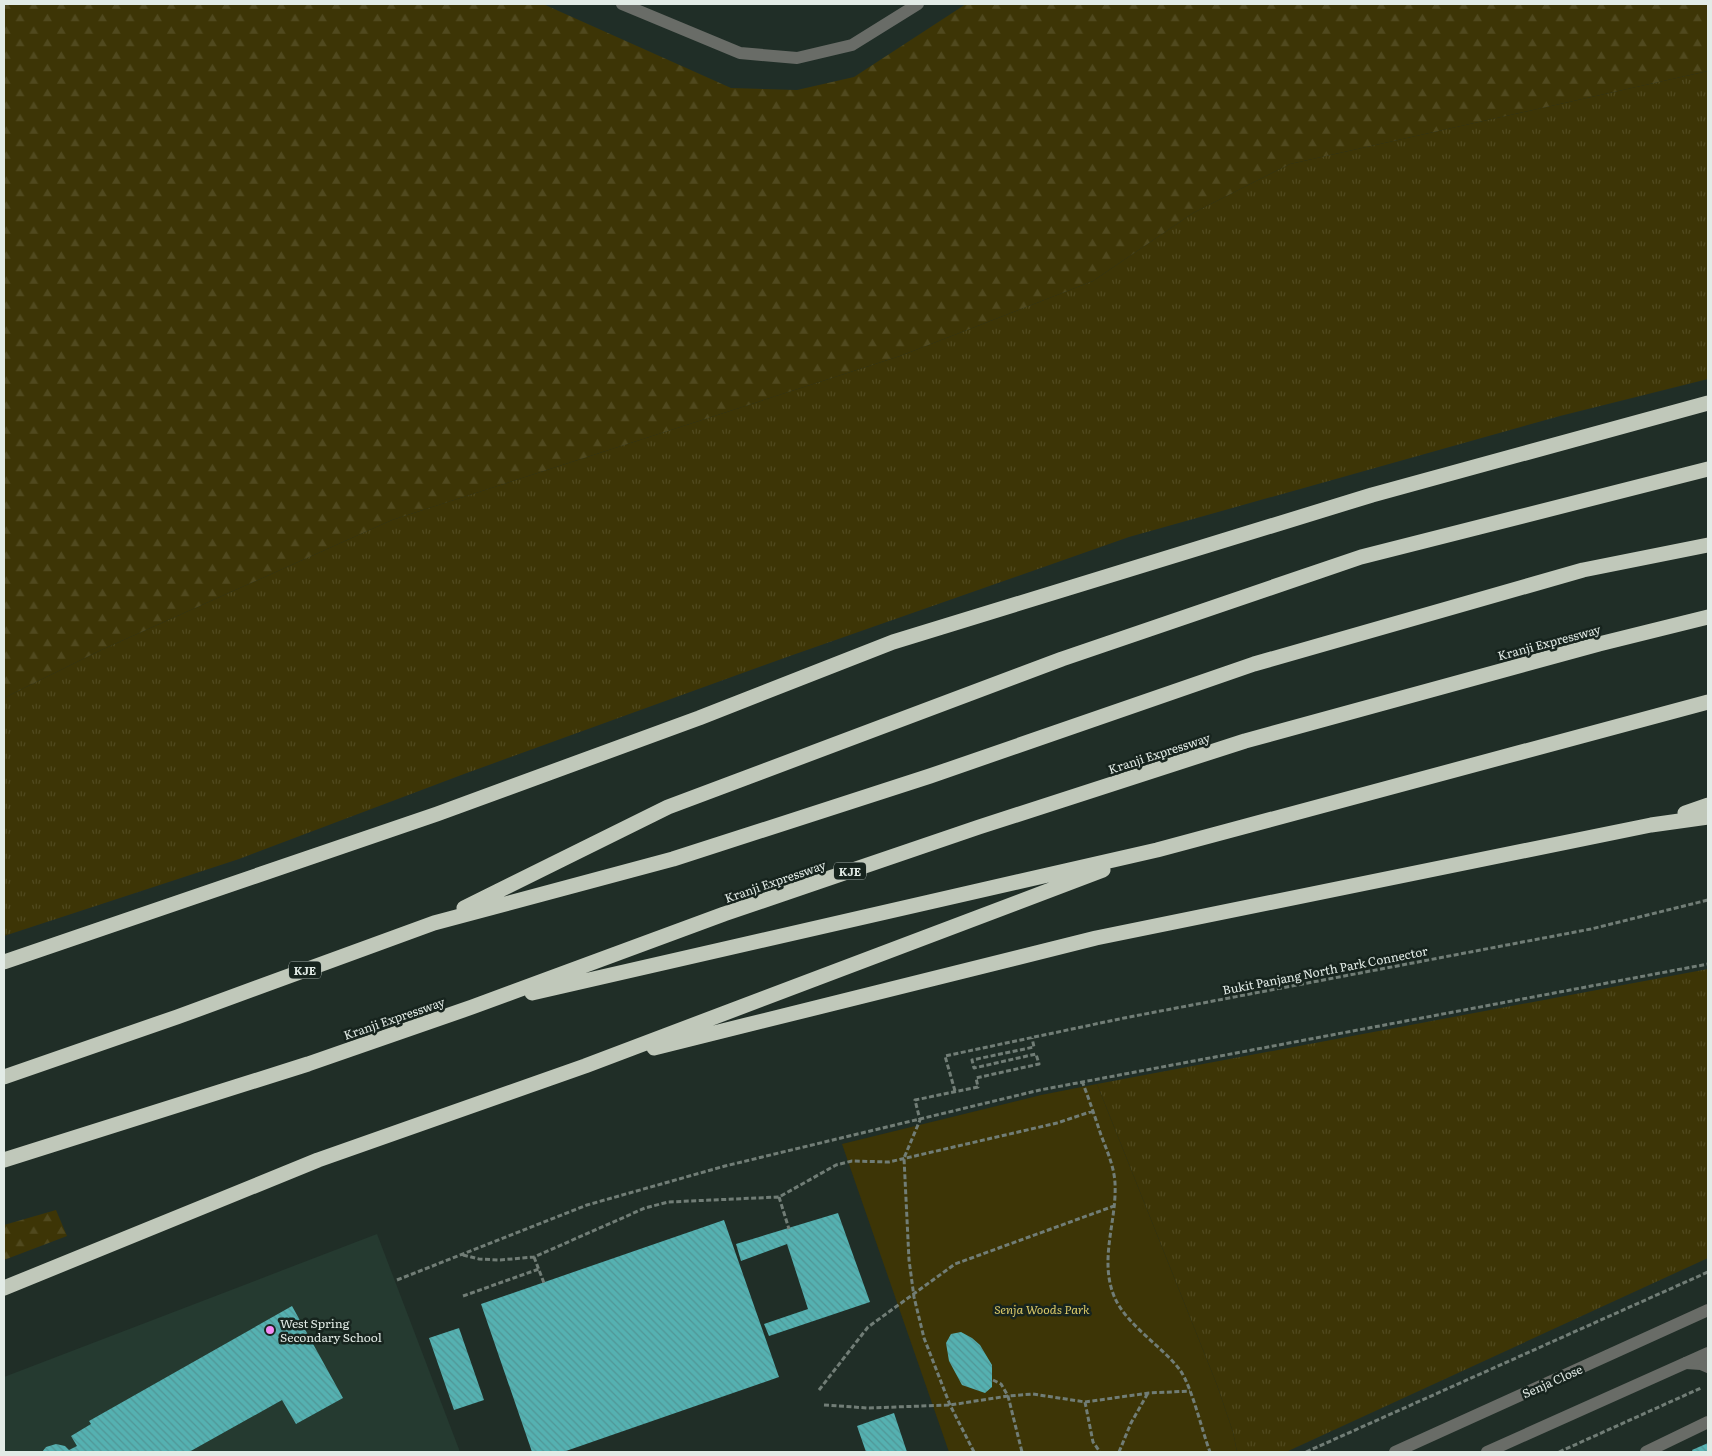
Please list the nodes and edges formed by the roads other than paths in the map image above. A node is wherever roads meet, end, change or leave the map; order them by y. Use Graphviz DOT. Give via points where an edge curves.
graph roads {
  1 [pos="622,4"];
  2 [pos="918,4"];
  3 [pos="1708,403"];
  4 [pos="1708,469"];
  5 [pos="1708,545"];
  6 [pos="1708,617"];
  7 [pos="1708,702"];
  8 [pos="1708,805"];
  9 [pos="1708,817"];
  10 [pos="1650,825"];
  11 [pos="1157,850"];
  12 [pos="434,923"];
  13 [pos="4,962"];
  14 [pos="472,1007"];
  15 [pos="585,1066"];
  16 [pos="4,1077"];
  17 [pos="4,1160"];
  18 [pos="4,1288"];
  19 [pos="1708,1310"];
  20 [pos="1708,1353"];
  21 [pos="1686,1363"];
  22 [pos="1708,1367"];
  23 [pos="1708,1422"];
  24 [pos="1395,1452"];
  25 [pos="1487,1452"];
  26 [pos="1646,1452"];
  1 -- 2 [label="street" via="740,53 797,58 852,45"];
  3 -- 13 [label="highway" via="1372,496 892,642 699,718 437,814"];
  4 -- 12 [label="highway" via="1361,557 1062,659 668,807"];
  5 -- 12 [label="highway, KJE" via="1583,570 1254,664 930,776 672,859"];
  6 -- 14 [label="highway, Kranji Expressway / KJE" via="1245,742 979,827 733,911"];
  7 -- 11 [label="highway"];
  8 -- 10 [label="highway"];
  9 -- 10 [label="highway"];
  10 -- 15 [label="highway" via="1096,938"];
  11 -- 14 [label="highway"];
  11 -- 15 [label="highway"];
  12 -- 16 [label="highway, KJE"];
  14 -- 17 [label="highway, Kranji Expressway / KJE" via="308,1064"];
  15 -- 18 [label="highway" via="318,1160"];
  19 -- 24 [label="street, Senja Close"];
  20 -- 21 [label="street"];
  21 -- 22 [label="street"];
  21 -- 25 [label="street"];
  23 -- 26 [label="street"];
}
